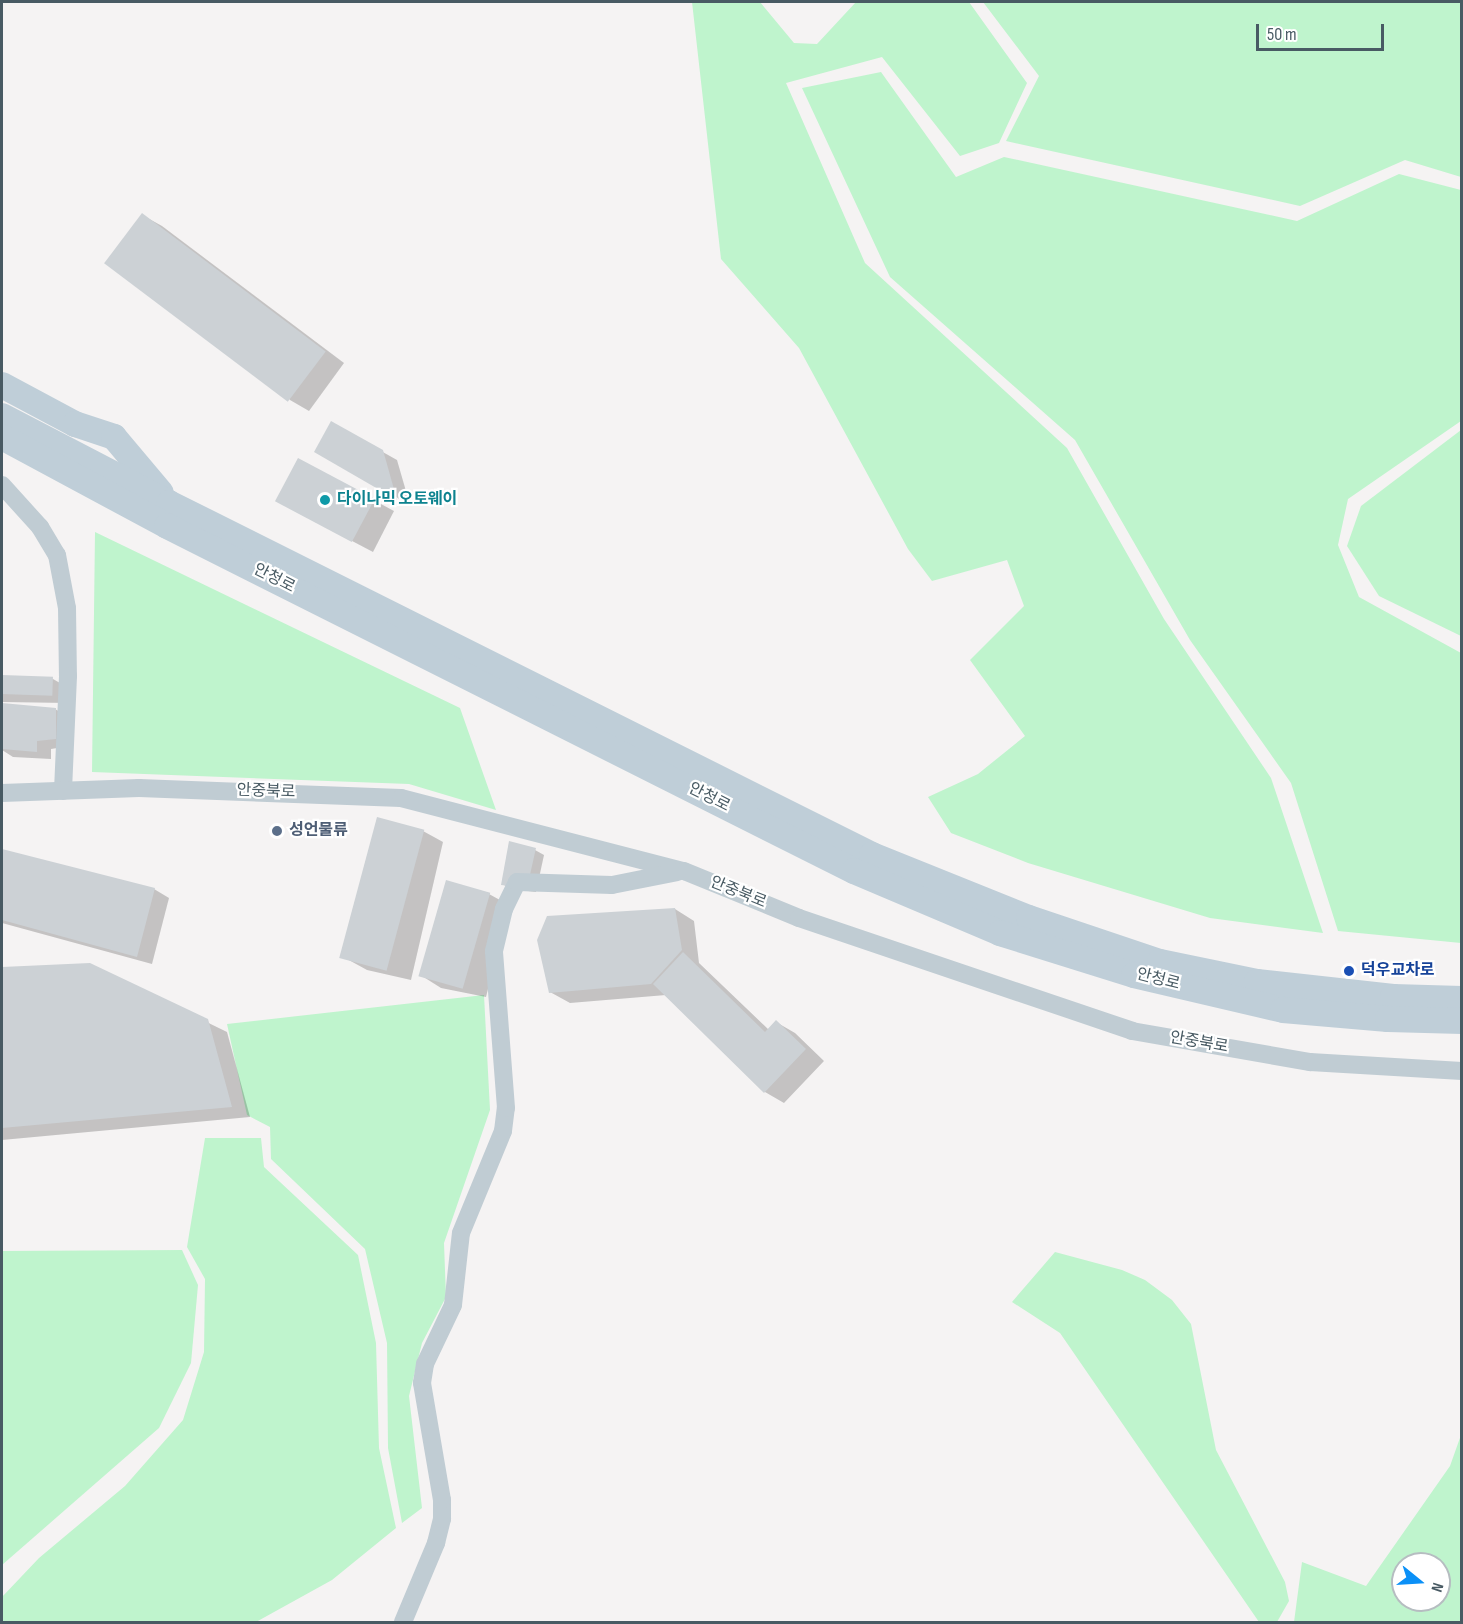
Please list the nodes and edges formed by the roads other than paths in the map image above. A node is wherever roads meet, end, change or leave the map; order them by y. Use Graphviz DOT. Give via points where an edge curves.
graph roads {
  1 [pos="2,385"];
  2 [pos="2,416"];
  3 [pos="2,437"];
  4 [pos="2,484"];
  5 [pos="169,503"];
  6 [pos="63,791"];
  7 [pos="2,793"];
  8 [pos="684,871"];
  9 [pos="1461,999"];
  10 [pos="1461,1021"];
  11 [pos="1461,1071"];
  12 [pos="404,1623"];
  1 -- 5 [label="street" via="75,424 114,437"];
  2 -- 5 [label="street, 안청로"];
  3 -- 10 [label="street, 안청로" via="167,526 854,871 1000,933 1134,975 1282,1010"];
  4 -- 6 [label="street" via="40,527 57,555 67,608 69,676"];
  5 -- 9 [label="street, 안청로" via="872,855 1029,918 1160,962 1257,982 1393,997"];
  6 -- 7 [label="street, 안중북로"];
  6 -- 8 [label="street, 안중북로" via="140,788 400,798"];
  8 -- 11 [label="street, 안중북로" via="799,918 1132,1031 1310,1062"];
  8 -- 12 [label="street" via="612,885 518,882 504,909 494,951 506,1108 503,1131 461,1233 453,1305 425,1364 422,1383 442,1519"];
}
